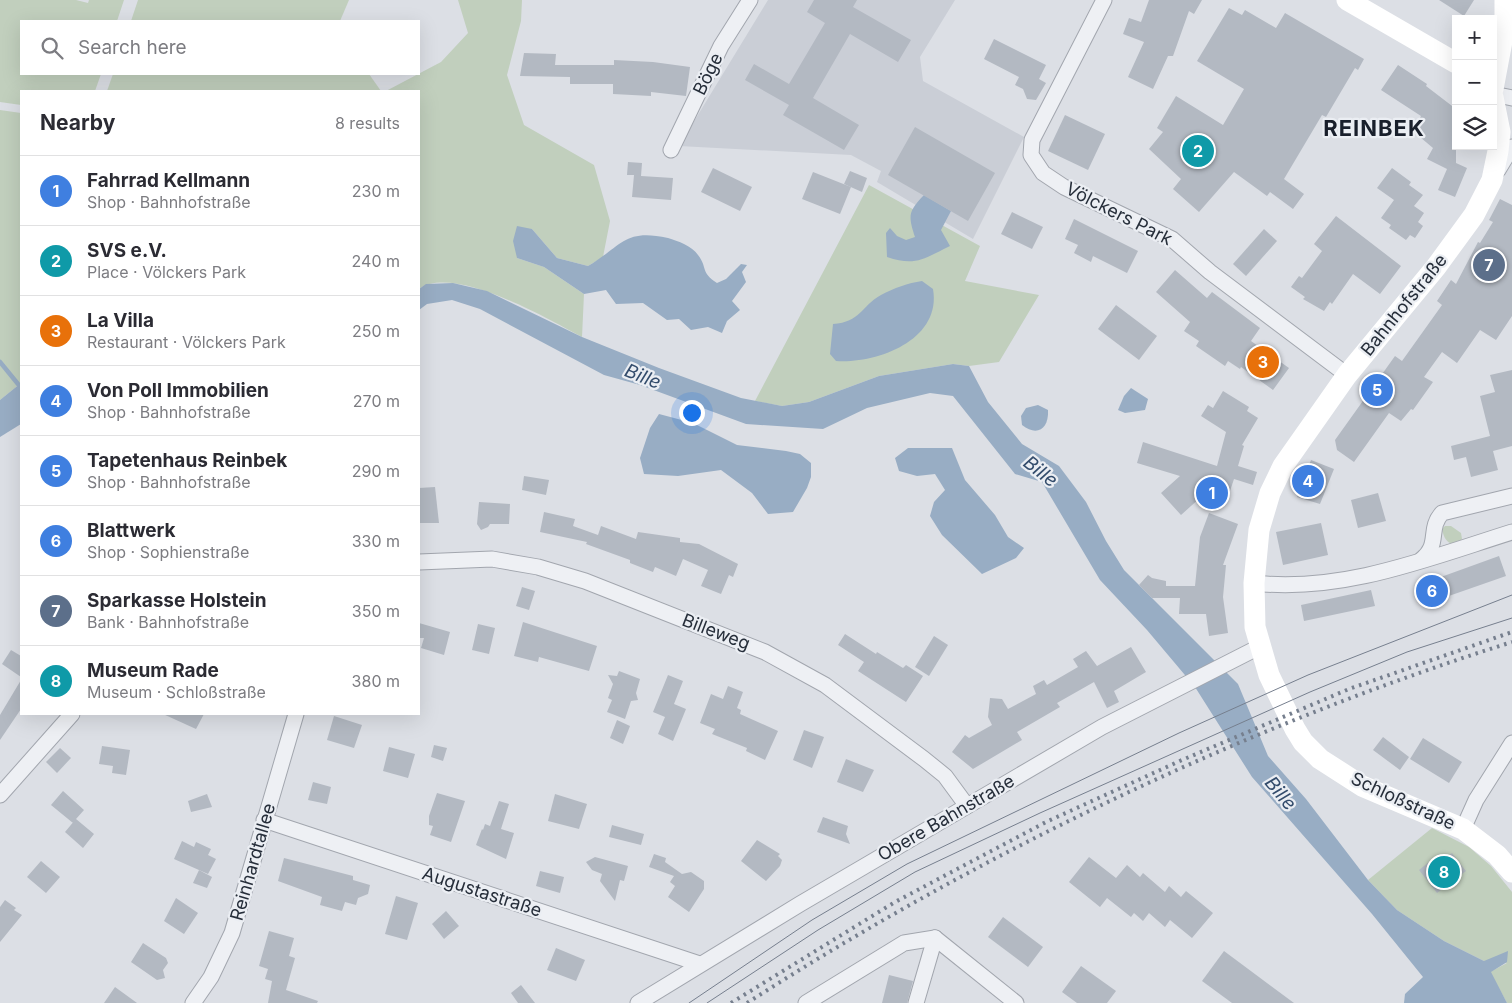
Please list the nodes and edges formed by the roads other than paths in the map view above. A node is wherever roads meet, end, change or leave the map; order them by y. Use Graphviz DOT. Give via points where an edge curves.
graph roads {
  1 [pos="750,0"];
  2 [pos="1104,0"];
  3 [pos="1347,0"];
  4 [pos="1505,0"];
  5 [pos="1499,32"];
  6 [pos="1452,56"];
  7 [pos="1496,60"];
  8 [pos="1497,96"];
  9 [pos="1512,98"];
  10 [pos="1495,105"];
  11 [pos="1512,146"];
  12 [pos="671,150"];
  13 [pos="1492,180"];
  14 [pos="1348,375"];
  15 [pos="1512,496"];
  16 [pos="1512,532"];
  17 [pos="1420,561"];
  18 [pos="420,562"];
  19 [pos="1254,583"];
  20 [pos="1261,646"];
  21 [pos="71,715"];
  22 [pos="296,715"];
  23 [pos="1512,742"];
  24 [pos="0,795"];
  25 [pos="967,806"];
  26 [pos="264,820"];
  27 [pos="1463,829"];
  28 [pos="1512,872"];
  29 [pos="935,938"];
  30 [pos="700,964"];
  31 [pos="193,1003"];
  32 [pos="638,1003"];
  33 [pos="806,1003"];
  34 [pos="916,1003"];
  35 [pos="1016,1003"];
  1 -- 12 [label="street, Böge" via="721,46"];
  2 -- 14 [label="street, Völckers Park" via="1032,140 1031,155 1043,173 1064,187 1172,240"];
  3 -- 6 [label="main road"];
  4 -- 5 [label="main road"];
  5 -- 7 [label="main road"];
  8 -- 9 [label="street"];
  10 -- 13 [label="main road, Bahnhofstraße" via="1500,132"];
  11 -- 13 [label="street"];
  13 -- 14 [label="main road, Bahnhofstraße" via="1474,216"];
  14 -- 19 [label="main road, Bahnhofstraße" via="1284,466 1270,493 1259,530"];
  15 -- 17 [label="street" via="1442,513 1435,526 1432,548"];
  16 -- 17 [label="street"];
  17 -- 19 [label="street" via="1364,576 1314,583 1280,586"];
  18 -- 25 [label="street, Billeweg" via="492,559 538,567 585,581 765,652 825,685 924,759 945,776"];
  19 -- 20 [label="main road, Bahnhofstraße" via="1255,627"];
  20 -- 25 [label="street, Obere Bahnstraße" via="1102,727"];
  20 -- 27 [label="main road, Schloßstraße" via="1269,675 1295,729 1320,759 1362,786"];
  21 -- 24 [label="street"];
  22 -- 26 [label="street, Reinhardtallee"];
  23 -- 27 [label="street" via="1476,800"];
  25 -- 30 [label="street, Obere Bahnstraße"];
  26 -- 30 [label="street, Augustastraße"];
  26 -- 31 [label="street, Reinhardtallee" via="232,933 211,976"];
  27 -- 28 [label="main road, Schloßstraße" via="1497,854"];
  29 -- 33 [label="street" via="904,943"];
  29 -- 34 [label="street"];
  29 -- 35 [label="street"];
  30 -- 32 [label="street, Obere Bahnstraße"];
}
